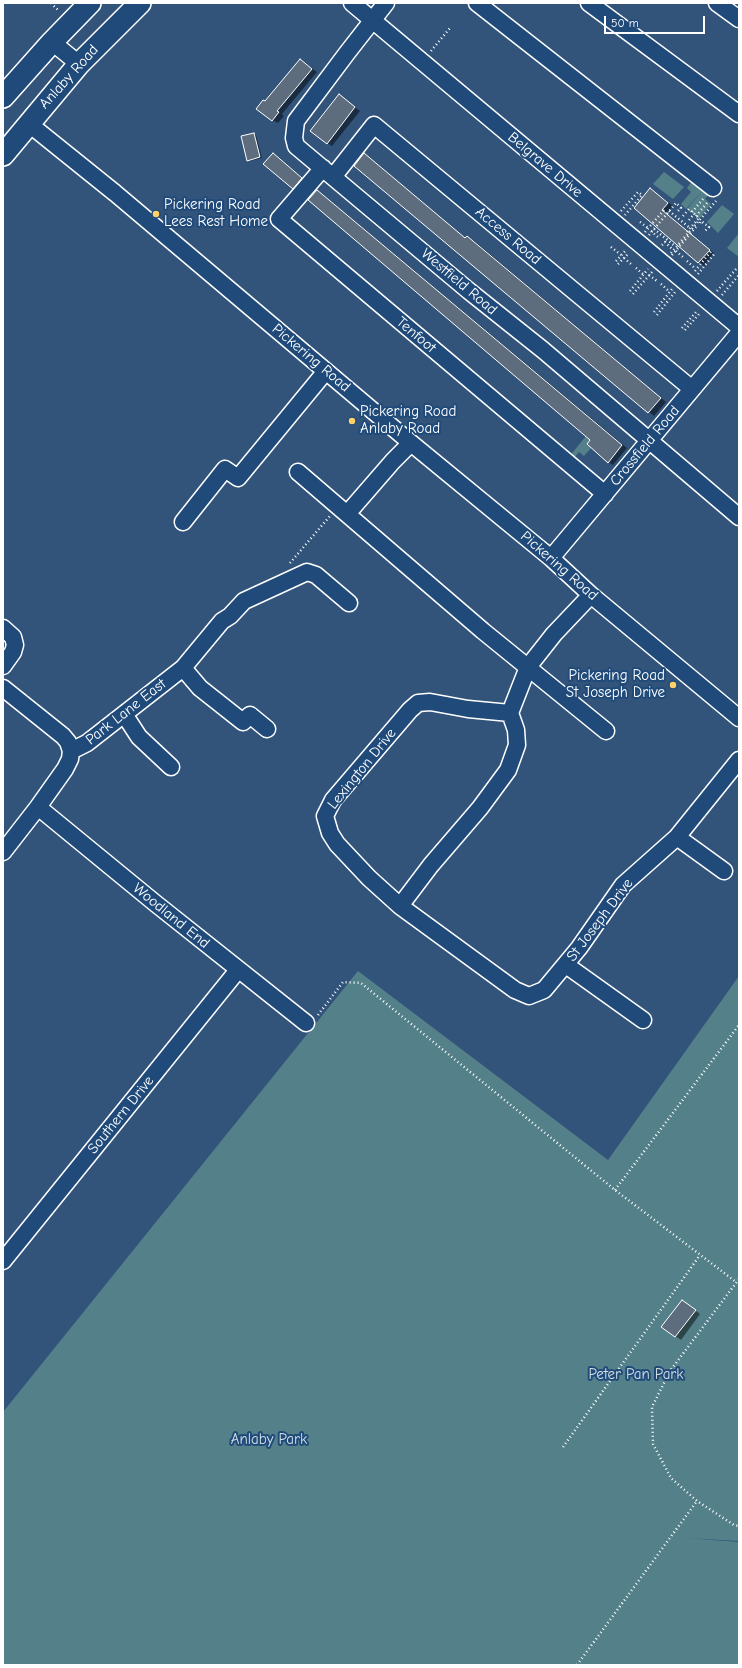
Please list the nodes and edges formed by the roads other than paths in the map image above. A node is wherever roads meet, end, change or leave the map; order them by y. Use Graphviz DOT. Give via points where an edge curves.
graph roads {
  1 [pos="90,3"];
  2 [pos="140,3"];
  3 [pos="352,3"];
  4 [pos="386,3"];
  5 [pos="477,3"];
  6 [pos="589,3"];
  7 [pos="716,3"];
  8 [pos="739,19"];
  9 [pos="373,20"];
  10 [pos="52,42"];
  11 [pos="79,64"];
  12 [pos="3,97"];
  13 [pos="739,114"];
  14 [pos="28,123"];
  15 [pos="3,155"];
  16 [pos="328,172"];
  17 [pos="710,198"];
  18 [pos="739,327"];
  19 [pos="739,333"];
  20 [pos="326,371"];
  21 [pos="692,389"];
  22 [pos="649,441"];
  23 [pos="411,443"];
  24 [pos="298,472"];
  25 [pos="604,494"];
  26 [pos="347,514"];
  27 [pos="739,517"];
  28 [pos="183,522"];
  29 [pos="551,558"];
  30 [pos="591,594"];
  31 [pos="350,603"];
  32 [pos="3,628"];
  33 [pos="3,666"];
  34 [pos="528,667"];
  35 [pos="183,668"];
  36 [pos="3,688"];
  37 [pos="510,713"];
  38 [pos="124,714"];
  39 [pos="739,718"];
  40 [pos="267,729"];
  41 [pos="606,731"];
  42 [pos="71,751"];
  43 [pos="739,760"];
  44 [pos="171,767"];
  45 [pos="38,807"];
  46 [pos="677,837"];
  47 [pos="3,852"];
  48 [pos="724,871"];
  49 [pos="400,906"];
  50 [pos="442,936"];
  51 [pos="566,965"];
  52 [pos="238,970"];
  53 [pos="643,1020"];
  54 [pos="306,1022"];
  55 [pos="3,1261"];
  1 -- 10 [label="main road"];
  2 -- 11 [label="main road, Anlaby Road"];
  3 -- 9 [label="street, Belgrave Drive"];
  4 -- 9 [label="street"];
  5 -- 17 [label="street"];
  6 -- 13 [label="street"];
  7 -- 8 [label="street"];
  9 -- 16 [label="street, Westfield Road" via="296,121 296,146"];
  9 -- 18 [label="street, Belgrave Drive"];
  10 -- 11 [label="street"];
  10 -- 12 [label="main road"];
  11 -- 14 [label="main road, Anlaby Road"];
  14 -- 15 [label="main road, Anlaby Road"];
  14 -- 20 [label="street, Pickering Road"];
  16 -- 21 [label="street, Access Road" via="374,125"];
  16 -- 22 [label="street, Westfield Road"];
  16 -- 25 [label="street, Tenfoot" via="279,219"];
  19 -- 21 [label="street, Crossfield Road"];
  20 -- 23 [label="street, Pickering Road"];
  20 -- 28 [label="street" via="238,478 226,470"];
  21 -- 22 [label="street, Crossfield Road"];
  22 -- 25 [label="street, Crossfield Road"];
  22 -- 27 [label="street, Westfield Road"];
  23 -- 26 [label="street"];
  23 -- 29 [label="street, Pickering Road"];
  24 -- 26 [label="street"];
  25 -- 29 [label="street, Crossfield Road"];
  26 -- 34 [label="street"];
  29 -- 30 [label="street, Pickering Road"];
  30 -- 34 [label="street"];
  30 -- 39 [label="street, Pickering Road"];
  31 -- 35 [label="street, Park Lane East" via="316,575 307,572 244,601 222,621"];
  32 -- 33 [label="street" via="13,637 15,644 13,652"];
  34 -- 37 [label="street"];
  34 -- 41 [label="street"];
  35 -- 38 [label="street, Park Lane East"];
  35 -- 40 [label="street" via="200,688 243,722 250,715"];
  36 -- 42 [label="street" via="63,736"];
  37 -- 49 [label="street" via="516,730 517,746 508,770"];
  37 -- 49 [label="street, Lexington Drive" via="430,702 418,703 333,800 325,816 330,833 369,878"];
  38 -- 42 [label="street, Park Lane East" via="87,743"];
  38 -- 44 [label="street" via="139,737"];
  42 -- 45 [label="street, Park Lane East" via="70,759"];
  43 -- 46 [label="street, St Joseph Drive"];
  45 -- 47 [label="street, Park Lane East"];
  45 -- 52 [label="street, Woodland End"];
  46 -- 48 [label="street"];
  46 -- 51 [label="street, St Joseph Drive" via="623,885"];
  49 -- 50 [label="street, Lexington Drive"];
  50 -- 51 [label="street, St Joseph Drive" via="515,990 529,996 544,990"];
  51 -- 53 [label="street"];
  52 -- 54 [label="street, Woodland End"];
  52 -- 55 [label="street, Southern Drive"];
}
